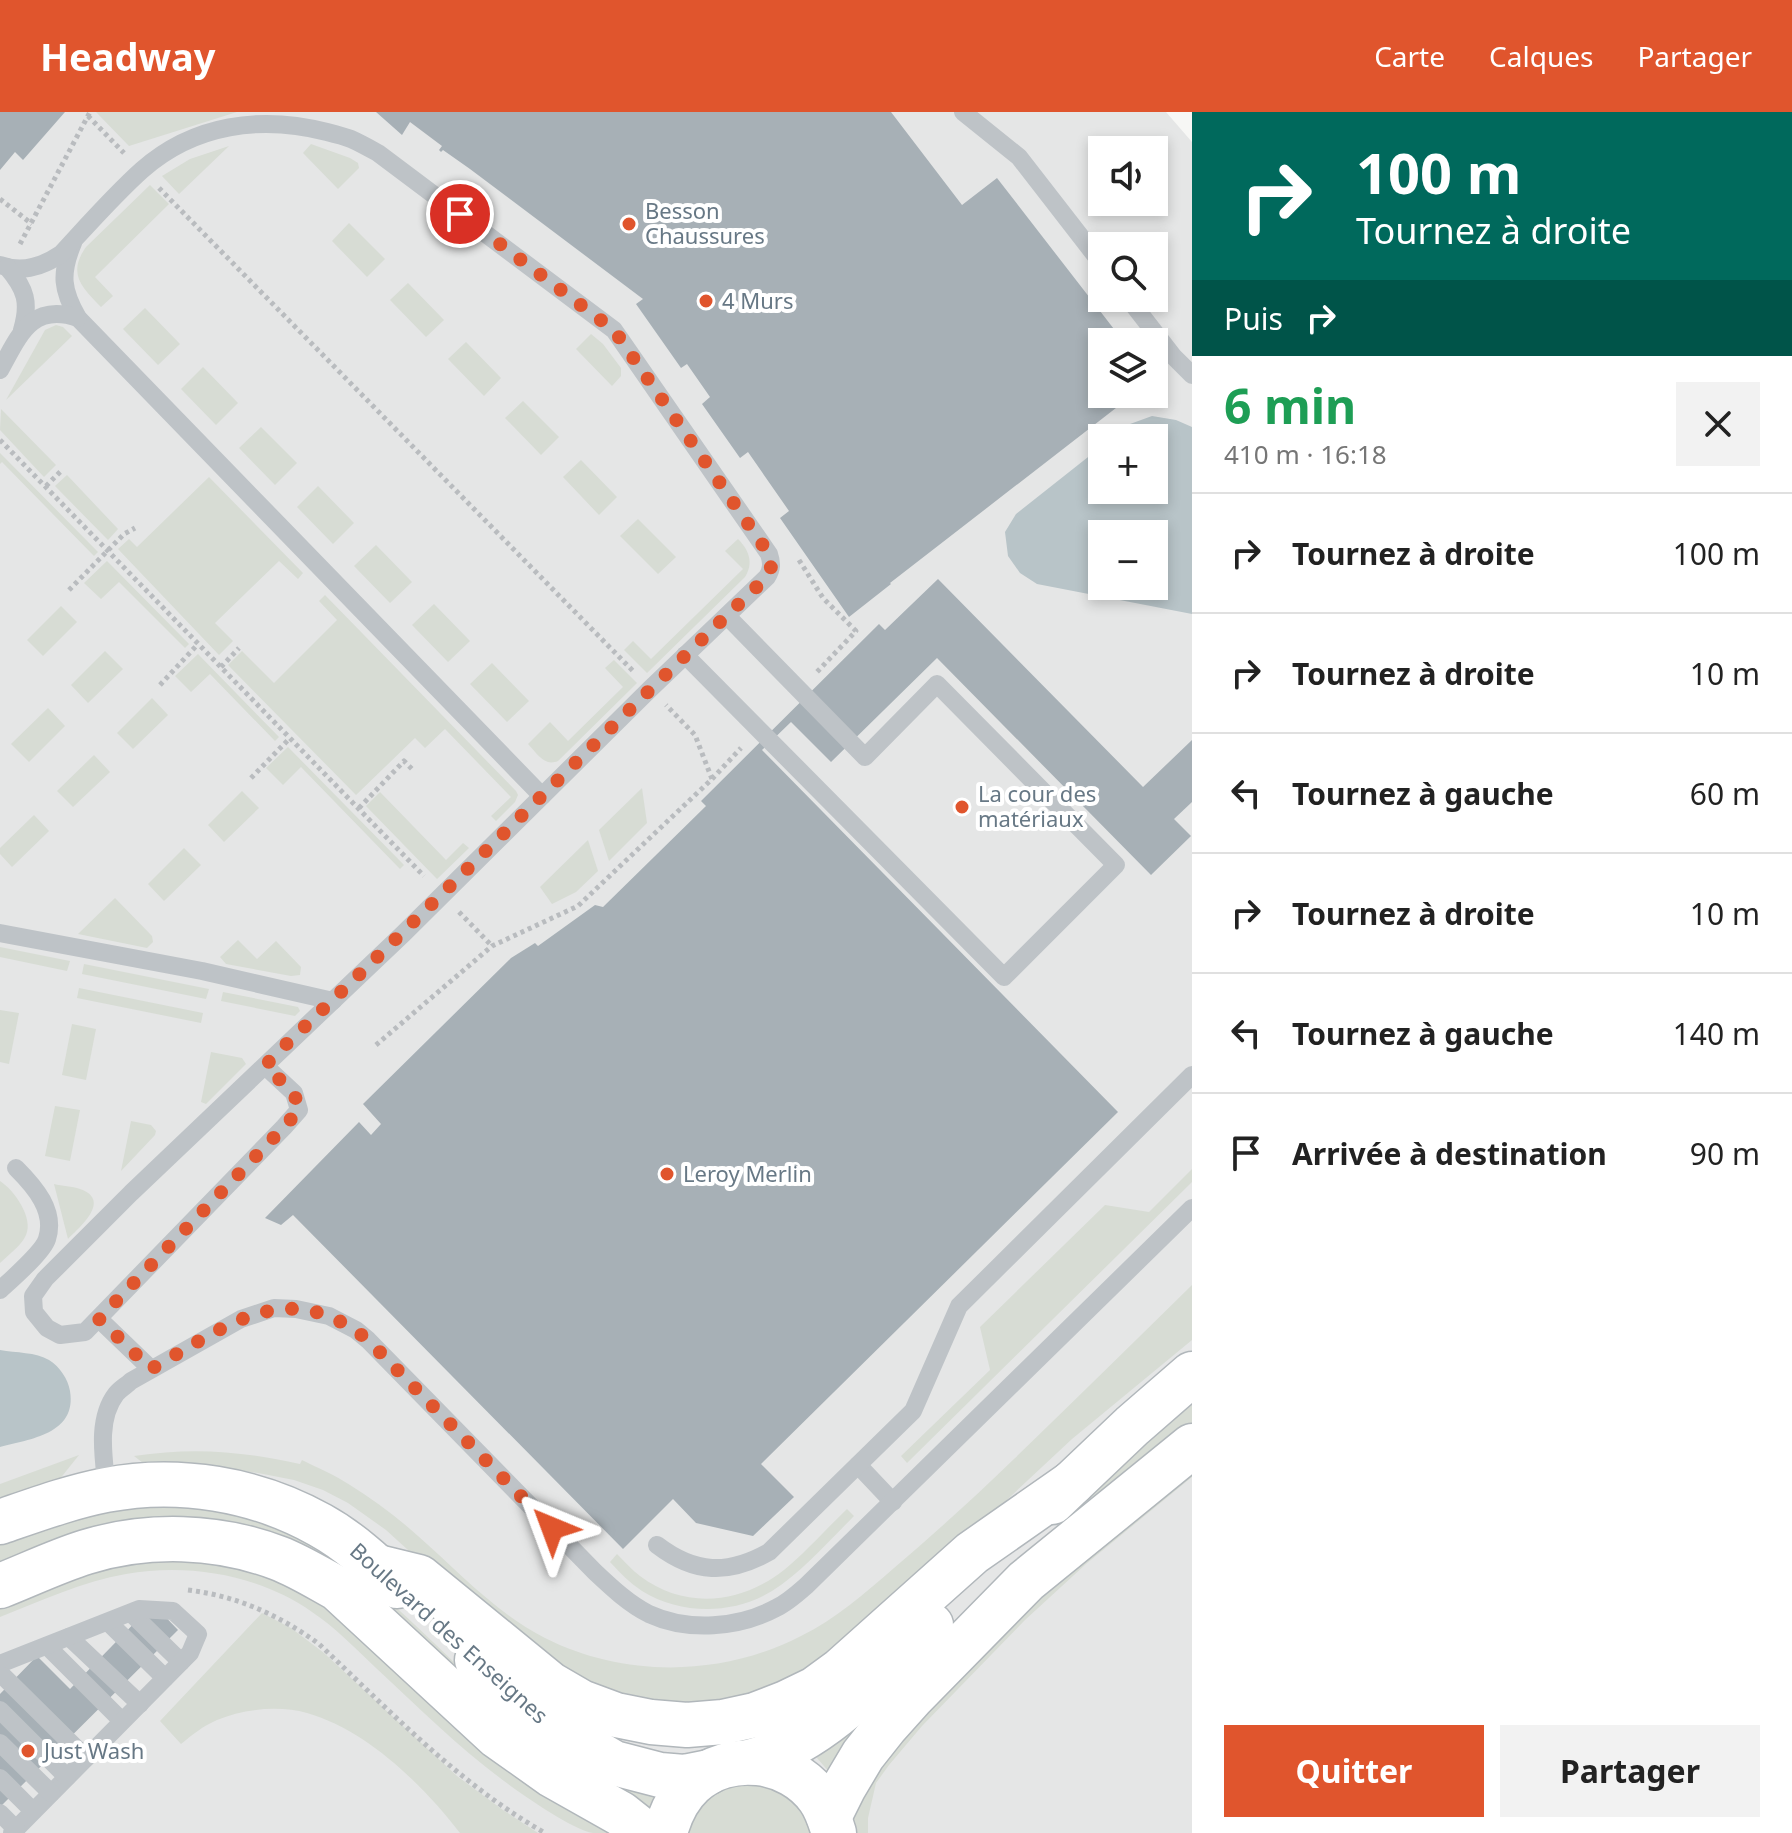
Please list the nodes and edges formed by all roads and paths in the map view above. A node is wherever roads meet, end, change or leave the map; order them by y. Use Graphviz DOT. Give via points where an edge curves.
graph roads {
  1 [pos="963,112"];
  2 [pos="89,114"];
  3 [pos="142,170"];
  4 [pos="0,199"];
  5 [pos="32,224"];
  6 [pos="74,239"];
  7 [pos="1088,246"];
  8 [pos="4,266"];
  9 [pos="1139,312"];
  10 [pos="78,318"];
  11 [pos="22,331"];
  12 [pos="0,370"];
  13 [pos="1192,375"];
  14 [pos="0,440"];
  15 [pos="62,470"];
  16 [pos="46,486"];
  17 [pos="135,528"];
  18 [pos="108,550"];
  19 [pos="69,590"];
  20 [pos="727,616"];
  21 [pos="198,644"];
  22 [pos="239,648"];
  23 [pos="685,655"];
  24 [pos="221,667"];
  25 [pos="160,685"];
  26 [pos="650,689"];
  27 [pos="290,738"];
  28 [pos="414,771"];
  29 [pos="251,778"];
  30 [pos="542,796"];
  31 [pos="359,809"];
  32 [pos="442,894"];
  33 [pos="0,933"];
  34 [pos="492,946"];
  35 [pos="333,1001"];
  36 [pos="376,1045"];
  37 [pos="265,1066"];
  38 [pos="1192,1075"];
  39 [pos="16,1168"];
  40 [pos="1192,1208"];
  41 [pos="0,1290"];
  42 [pos="99,1319"];
  43 [pos="151,1369"];
  44 [pos="1192,1374"];
  45 [pos="1192,1446"];
  46 [pos="858,1465"];
  47 [pos="1072,1483"];
  48 [pos="107,1490"];
  49 [pos="893,1502"];
  50 [pos="0,1522"];
  51 [pos="657,1545"];
  52 [pos="378,1567"];
  53 [pos="0,1586"];
  54 [pos="184,1590"];
  55 [pos="131,1613"];
  56 [pos="108,1622"];
  57 [pos="69,1637"];
  58 [pos="47,1646"];
  59 [pos="181,1662"];
  60 [pos="0,1664"];
  61 [pos="0,1676"];
  62 [pos="165,1678"];
  63 [pos="140,1704"];
  64 [pos="0,1710"];
  65 [pos="122,1721"];
  66 [pos="0,1743"];
  67 [pos="86,1758"];
  68 [pos="729,1767"];
  69 [pos="67,1777"];
  70 [pos="0,1778"];
  71 [pos="51,1793"];
  72 [pos="33,1811"];
  73 [pos="0,1813"];
  74 [pos="831,1825"];
  75 [pos="14,1831"];
  76 [pos="545,1833"];
  77 [pos="645,1833"];
  78 [pos="665,1833"];
  1 -- 7 [label="lane" via="1019,157"];
  2 -- 3 [label="path"];
  2 -- 5 [label="path"];
  3 -- 6 [label="lane"];
  3 -- 20 [label="lane" via="183,143 234,126 307,127 349,138 378,153 614,330 769,554 767,577"];
  3 -- 26 [label="path"];
  4 -- 5 [label="path"];
  5 -- 8 [label="path"];
  6 -- 8 [label="lane" via="45,265"];
  6 -- 10 [label="lane" via="63,278"];
  8 -- 11 [label="lane" via="26,296"];
  9 -- 13 [label="lane"];
  10 -- 11 [label="lane" via="47,314"];
  10 -- 30 [label="lane"];
  11 -- 12 [label="lane"];
  14 -- 16 [label="path"];
  15 -- 16 [label="path"];
  16 -- 18 [label="path"];
  17 -- 18 [label="path"];
  18 -- 19 [label="path"];
  18 -- 21 [label="path"];
  20 -- 23 [label="lane"];
  20 -- 23 [label="lane" via="865,757 937,684 1116,865 1004,977"];
  21 -- 24 [label="path"];
  21 -- 25 [label="path"];
  22 -- 24 [label="path"];
  23 -- 26 [label="lane"];
  24 -- 27 [label="path"];
  26 -- 30 [label="lane"];
  26 -- 34 [label="path" via="695,735 712,779 578,906"];
  27 -- 29 [label="path"];
  27 -- 31 [label="path"];
  28 -- 31 [label="path" via="404,761"];
  30 -- 32 [label="lane"];
  31 -- 32 [label="path"];
  32 -- 34 [label="path"];
  32 -- 35 [label="lane"];
  33 -- 35 [label="lane"];
  34 -- 36 [label="path"];
  35 -- 37 [label="lane"];
  37 -- 42 [label="lane" via="294,1093 299,1110"];
  37 -- 42 [label="lane" via="131,1193 33,1296 34,1312 60,1335 85,1332"];
  38 -- 46 [label="lane" via="959,1306 913,1411"];
  39 -- 41 [label="lane" via="50,1216 47,1242"];
  40 -- 49 [label="lane"];
  42 -- 43 [label="lane"];
  43 -- 48 [label="lane" via="116,1395 106,1416"];
  43 -- 49 [label="lane" via="262,1311 296,1309 340,1321 368,1340 611,1588 650,1614 681,1623 750,1620 779,1607"];
  44 -- 47 [label="street, Boulevard des Enseignes"];
  45 -- 74 [label="street" via="1026,1581 912,1697 863,1755"];
  46 -- 49 [label="lane"];
  46 -- 51 [label="lane" via="769,1552 751,1562 732,1568 701,1567"];
  47 -- 52 [label="street" via="972,1553 815,1689 755,1715 723,1722 651,1722 581,1702 550,1684 419,1577"];
  47 -- 68 [label="street, Boulevard des Enseignes" via="861,1694 788,1749"];
  48 -- 50 [label="street, Boulevard des Enseignes"];
  48 -- 52 [label="street, Boulevard des Enseignes" via="184,1485 255,1497 321,1525"];
  52 -- 68 [label="street, Boulevard des Enseignes" via="532,1710 614,1763 684,1777"];
  53 -- 77 [label="street, Boulevard des Enseignes" via="85,1552 149,1540 214,1542 278,1558 338,1589 497,1736"];
  54 -- 76 [label="path" via="253,1606 300,1631 461,1776"];
  55 -- 56 [label="lane"];
  55 -- 59 [label="lane"];
  55 -- 59 [label="lane" via="173,1611 198,1634"];
  56 -- 57 [label="lane"];
  56 -- 62 [label="lane"];
  57 -- 58 [label="lane"];
  57 -- 63 [label="lane"];
  58 -- 60 [label="lane"];
  58 -- 65 [label="lane"];
  59 -- 62 [label="lane"];
  61 -- 67 [label="lane"];
  62 -- 63 [label="lane"];
  63 -- 65 [label="lane"];
  64 -- 69 [label="lane"];
  65 -- 67 [label="lane"];
  66 -- 71 [label="lane"];
  67 -- 69 [label="lane"];
  68 -- 74 [label="street" via="769,1764 789,1772 820,1798"];
  68 -- 78 [label="street" via="692,1784 679,1799"];
  69 -- 71 [label="lane"];
  70 -- 72 [label="lane"];
  71 -- 72 [label="lane"];
  72 -- 75 [label="lane"];
  73 -- 75 [label="lane"];
}
